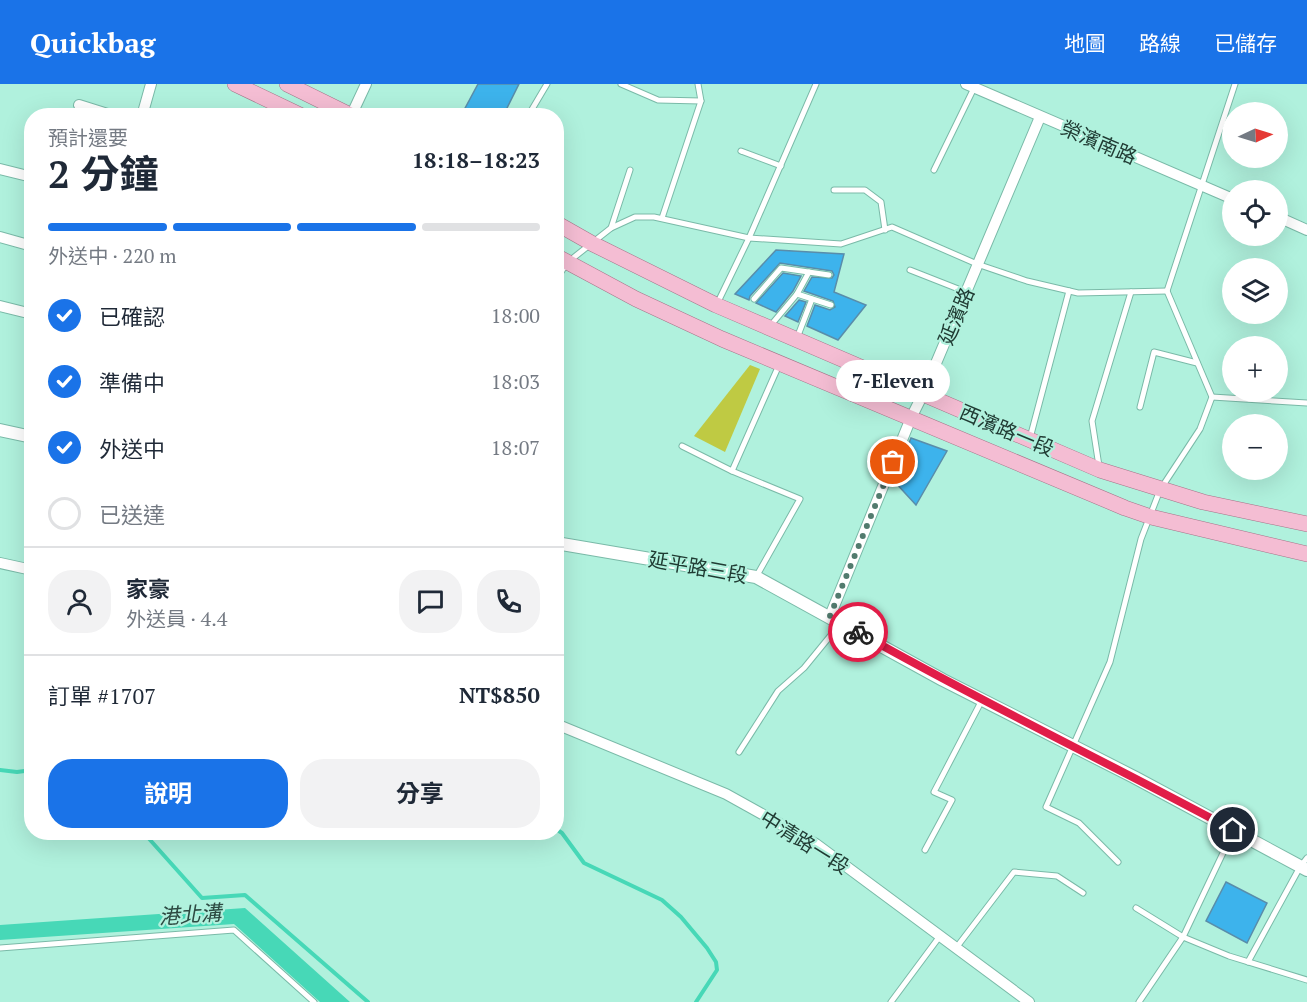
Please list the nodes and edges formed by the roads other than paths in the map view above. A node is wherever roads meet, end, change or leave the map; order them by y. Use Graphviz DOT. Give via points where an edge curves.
graph roads {
  1 [pos="152,84"];
  2 [pos="235,84"];
  3 [pos="287,84"];
  4 [pos="366,84"];
  5 [pos="547,84"];
  6 [pos="621,84"];
  7 [pos="698,84"];
  8 [pos="816,84"];
  9 [pos="1235,84"];
  10 [pos="970,86"];
  11 [pos="701,101"];
  12 [pos="79,105"];
  13 [pos="89,108"];
  14 [pos="144,108"];
  15 [pos="285,108"];
  16 [pos="337,108"];
  17 [pos="354,108"];
  18 [pos="533,108"];
  19 [pos="1040,117"];
  20 [pos="741,151"];
  21 [pos="781,166"];
  22 [pos="0,169"];
  23 [pos="630,170"];
  24 [pos="934,170"];
  25 [pos="24,175"];
  26 [pos="1202,185"];
  27 [pos="834,190"];
  28 [pos="1222,194"];
  29 [pos="662,219"];
  30 [pos="1288,222"];
  31 [pos="564,228"];
  32 [pos="611,228"];
  33 [pos="885,230"];
  34 [pos="1307,230"];
  35 [pos="0,237"];
  36 [pos="749,238"];
  37 [pos="24,244"];
  38 [pos="593,244"];
  39 [pos="564,258"];
  40 [pos="564,260"];
  41 [pos="978,264"];
  42 [pos="910,270"];
  43 [pos="809,273"];
  44 [pos="829,275"];
  45 [pos="1069,291"];
  46 [pos="1167,291"];
  47 [pos="966,292"];
  48 [pos="1131,292"];
  49 [pos="797,294"];
  50 [pos="754,298"];
  51 [pos="812,299"];
  52 [pos="716,305"];
  53 [pos="831,305"];
  54 [pos="0,306"];
  55 [pos="24,312"];
  56 [pos="769,328"];
  57 [pos="796,340"];
  58 [pos="1197,363"];
  59 [pos="780,364"];
  60 [pos="923,394"];
  61 [pos="1212,396"];
  62 [pos="1307,403"];
  63 [pos="1140,406"];
  64 [pos="911,418"];
  65 [pos="0,430"];
  66 [pos="24,436"];
  67 [pos="1030,438"];
  68 [pos="682,446"];
  69 [pos="1100,470"];
  70 [pos="732,471"];
  71 [pos="1160,490"];
  72 [pos="1152,518"];
  73 [pos="1307,524"];
  74 [pos="564,544"];
  75 [pos="1307,554"];
  76 [pos="0,563"];
  77 [pos="24,568"];
  78 [pos="756,577"];
  79 [pos="836,619"];
  80 [pos="982,700"];
  81 [pos="564,727"];
  82 [pos="1072,745"];
  83 [pos="740,752"];
  84 [pos="1233,830"];
  85 [pos="925,850"];
  86 [pos="1118,862"];
  87 [pos="1305,865"];
  88 [pos="1083,893"];
  89 [pos="1136,908"];
  90 [pos="940,936"];
  91 [pos="1183,937"];
  92 [pos="0,948"];
  93 [pos="956,948"];
  94 [pos="1248,962"];
  95 [pos="1307,980"];
  96 [pos="314,1002"];
  97 [pos="891,1002"];
  98 [pos="1029,1002"];
  99 [pos="1139,1002"];
  1 -- 14 [label="street"];
  2 -- 15 [label="main road"];
  3 -- 16 [label="main road"];
  4 -- 17 [label="street"];
  5 -- 18 [label="lane"];
  6 -- 11 [label="lane" via="658,100"];
  7 -- 11 [label="lane"];
  8 -- 21 [label="lane"];
  9 -- 26 [label="lane"];
  10 -- 19 [label="street, 榮濱南路"];
  10 -- 24 [label="lane"];
  11 -- 29 [label="lane"];
  12 -- 13 [label="street"];
  19 -- 26 [label="street, 榮濱南路"];
  19 -- 41 [label="street, 延濱路"];
  20 -- 21 [label="lane"];
  21 -- 36 [label="lane"];
  22 -- 25 [label="street"];
  23 -- 32 [label="lane"];
  26 -- 28 [label="street, 榮濱南路"];
  26 -- 46 [label="lane"];
  27 -- 33 [label="lane" via="866,190 881,202"];
  29 -- 32 [label="lane" via="635,218"];
  29 -- 36 [label="lane"];
  30 -- 34 [label="street"];
  31 -- 38 [label="main road, 西濱路一段"];
  32 -- 38 [label="lane"];
  33 -- 36 [label="lane" via="841,244"];
  33 -- 41 [label="lane" via="892,228"];
  35 -- 37 [label="street"];
  36 -- 52 [label="lane"];
  38 -- 39 [label="lane"];
  38 -- 52 [label="main road, 西濱路一段"];
  40 -- 59 [label="main road, 西濱路一段" via="636,299"];
  41 -- 45 [label="lane"];
  41 -- 47 [label="street, 延濱路"];
  42 -- 47 [label="lane"];
  43 -- 44 [label="lane"];
  43 -- 49 [label="lane"];
  43 -- 50 [label="lane" via="781,268"];
  45 -- 48 [label="lane"];
  45 -- 67 [label="lane"];
  46 -- 48 [label="lane"];
  46 -- 58 [label="lane"];
  47 -- 60 [label="street, 延濱路"];
  48 -- 69 [label="lane" via="1092,421"];
  49 -- 51 [label="lane"];
  49 -- 56 [label="lane"];
  51 -- 53 [label="lane"];
  51 -- 57 [label="lane"];
  52 -- 56 [label="main road, 西濱路一段"];
  54 -- 55 [label="street"];
  56 -- 57 [label="main road, 西濱路一段"];
  57 -- 60 [label="main road, 西濱路一段"];
  58 -- 61 [label="lane"];
  58 -- 63 [label="lane" via="1154,352"];
  59 -- 64 [label="main road, 西濱路一段"];
  59 -- 70 [label="lane"];
  60 -- 64 [label="street, 延濱路"];
  60 -- 67 [label="main road, 西濱路一段"];
  61 -- 62 [label="lane"];
  61 -- 71 [label="lane" via="1200,429"];
  64 -- 72 [label="main road, 西濱路一段"];
  64 -- 79 [label="street, 延濱路"];
  65 -- 66 [label="street"];
  67 -- 69 [label="main road, 西濱路一段"];
  68 -- 70 [label="lane"];
  69 -- 71 [label="main road, 西濱路一段"];
  70 -- 78 [label="lane" via="800,499"];
  71 -- 72 [label="lane"];
  71 -- 73 [label="main road, 西濱路一段"];
  72 -- 75 [label="main road, 西濱路一段"];
  72 -- 82 [label="lane" via="1141,539 1110,662"];
  74 -- 78 [label="street, 延平路三段"];
  76 -- 77 [label="street"];
  78 -- 79 [label="street, 延平路三段"];
  79 -- 80 [label="street, 延平路三段"];
  79 -- 83 [label="lane" via="804,668 778,691"];
  80 -- 82 [label="street, 延平路三段"];
  80 -- 85 [label="lane" via="934,792 952,801"];
  81 -- 90 [label="street, 中清路一段" via="726,794 816,844"];
  82 -- 84 [label="street, 延平路三段"];
  82 -- 86 [label="lane" via="1046,807 1079,822"];
  84 -- 87 [label="street, 延平路三段"];
  84 -- 91 [label="lane"];
  87 -- 94 [label="lane"];
  88 -- 93 [label="lane" via="1057,876 1014,872"];
  89 -- 91 [label="lane"];
  90 -- 93 [label="street, 中清路一段"];
  90 -- 97 [label="lane"];
  91 -- 94 [label="lane"];
  91 -- 99 [label="lane"];
  92 -- 96 [label="lane" via="234,930"];
  93 -- 98 [label="street, 中清路一段"];
  94 -- 95 [label="lane"];
}
